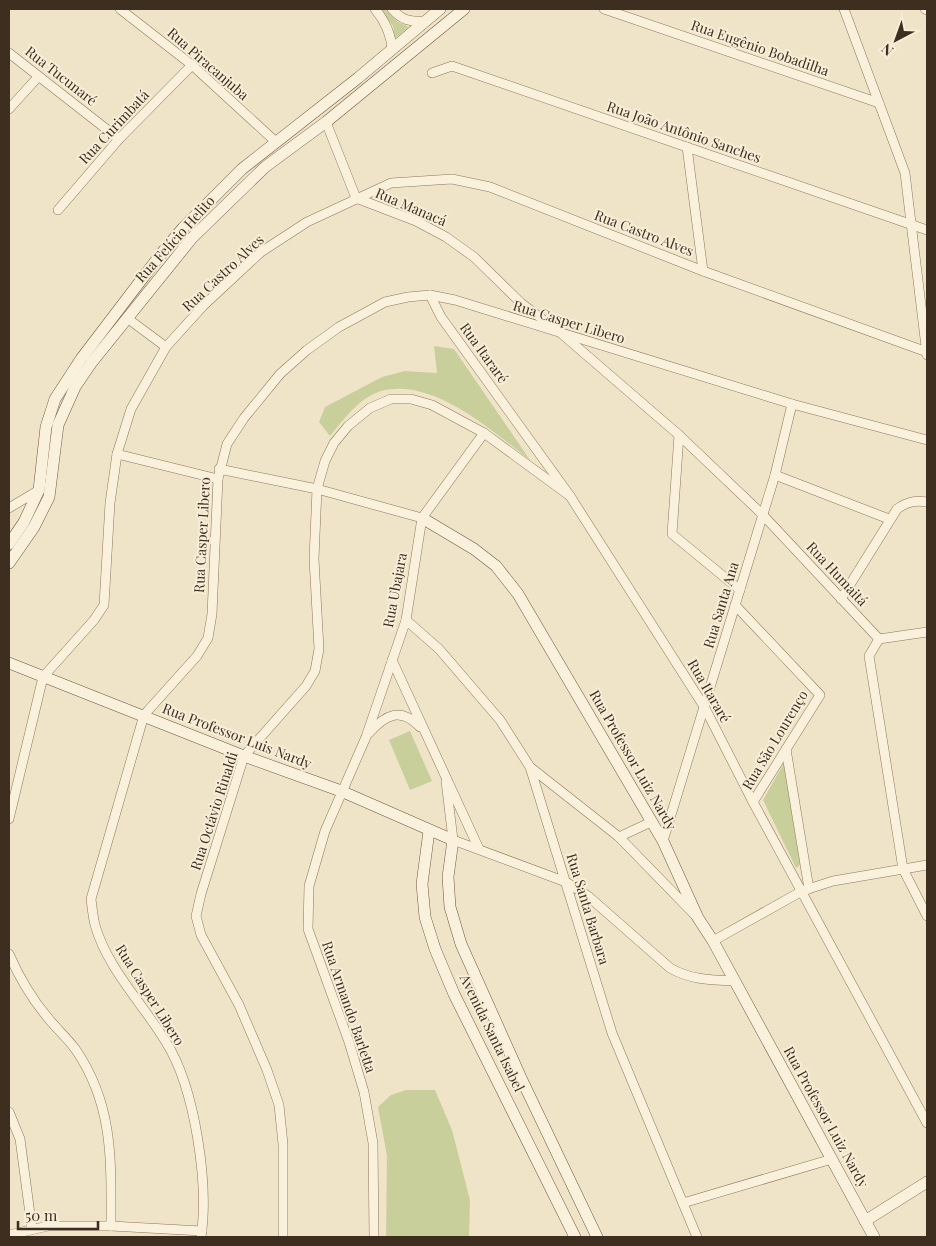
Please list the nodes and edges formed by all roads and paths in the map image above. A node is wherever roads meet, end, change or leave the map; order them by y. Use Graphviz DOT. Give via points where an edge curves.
graph roads {
  1 [pos="120,9"];
  2 [pos="375,9"];
  3 [pos="392,9"];
  4 [pos="440,9"];
  5 [pos="464,9"];
  6 [pos="604,9"];
  7 [pos="844,9"];
  8 [pos="424,21"];
  9 [pos="392,49"];
  10 [pos="9,53"];
  11 [pos="192,65"];
  12 [pos="432,74"];
  13 [pos="38,76"];
  14 [pos="879,103"];
  15 [pos="9,109"];
  16 [pos="326,122"];
  17 [pos="119,138"];
  18 [pos="276,142"];
  19 [pos="687,147"];
  20 [pos="356,198"];
  21 [pos="58,210"];
  22 [pos="911,224"];
  23 [pos="927,230"];
  24 [pos="703,271"];
  25 [pos="430,295"];
  26 [pos="127,318"];
  27 [pos="562,334"];
  28 [pos="166,347"];
  29 [pos="927,354"];
  30 [pos="792,404"];
  31 [pos="484,433"];
  32 [pos="679,435"];
  33 [pos="927,440"];
  34 [pos="117,454"];
  35 [pos="219,474"];
  36 [pos="775,474"];
  37 [pos="317,489"];
  38 [pos="39,490"];
  39 [pos="570,496"];
  40 [pos="927,502"];
  41 [pos="9,508"];
  42 [pos="762,514"];
  43 [pos="422,518"];
  44 [pos="889,519"];
  45 [pos="9,544"];
  46 [pos="9,563"];
  47 [pos="740,590"];
  48 [pos="841,599"];
  49 [pos="735,605"];
  50 [pos="406,620"];
  51 [pos="927,632"];
  52 [pos="879,639"];
  53 [pos="392,660"];
  54 [pos="9,663"];
  55 [pos="43,677"];
  56 [pos="705,708"];
  57 [pos="144,715"];
  58 [pos="424,731"];
  59 [pos="366,737"];
  60 [pos="786,749"];
  61 [pos="244,756"];
  62 [pos="530,767"];
  63 [pos="446,781"];
  64 [pos="341,791"];
  65 [pos="752,802"];
  66 [pos="9,819"];
  67 [pos="650,822"];
  68 [pos="429,831"];
  69 [pos="619,837"];
  70 [pos="453,840"];
  71 [pos="663,841"];
  72 [pos="479,849"];
  73 [pos="927,864"];
  74 [pos="903,869"];
  75 [pos="566,882"];
  76 [pos="805,890"];
  77 [pos="927,916"];
  78 [pos="698,918"];
  79 [pos="713,941"];
  80 [pos="9,954"];
  81 [pos="734,981"];
  82 [pos="9,1112"];
  83 [pos="927,1123"];
  84 [pos="832,1159"];
  85 [pos="927,1182"];
  86 [pos="683,1203"];
  87 [pos="865,1221"];
  88 [pos="111,1226"];
  89 [pos="32,1229"];
  90 [pos="201,1234"];
  91 [pos="9,1235"];
  92 [pos="283,1237"];
  93 [pos="374,1237"];
  94 [pos="575,1237"];
  95 [pos="597,1237"];
  96 [pos="697,1237"];
  97 [pos="874,1237"];
  1 -- 11 [label="street, Rua Piracanjuba"];
  2 -- 9 [label="street" via="387,26"];
  3 -- 8 [label="street" via="408,22"];
  4 -- 8 [label="main road, Rua Felício Helito"];
  5 -- 16 [label="main road, Rua Felício Helito"];
  6 -- 14 [label="street, Rua Eugênio Bobadilha"];
  7 -- 14 [label="street"];
  8 -- 9 [label="main road, Rua Felício Helito"];
  9 -- 18 [label="main road, Rua Felício Helito"];
  10 -- 13 [label="street, Rua Tucunaré"];
  11 -- 17 [label="street, Rua Curimbatá"];
  11 -- 18 [label="street, Rua Piracanjuba"];
  12 -- 19 [label="street, Rua João Antônio Sanches" via="452,66"];
  13 -- 15 [label="street"];
  13 -- 17 [label="street, Rua Tucunaré"];
  14 -- 22 [label="street" via="904,173"];
  16 -- 20 [label="street, Rua Manacá"];
  16 -- 26 [label="main road, Rua Felício Helito" via="265,167 235,195 192,238"];
  17 -- 21 [label="street, Rua Curimbatá"];
  18 -- 38 [label="main road, Rua Felício Helito" via="242,168 183,228 81,359 50,413"];
  19 -- 22 [label="street, Rua João Antônio Sanches"];
  19 -- 24 [label="street"];
  20 -- 24 [label="street, Rua Castro Alves" via="391,183 452,180 480,185"];
  20 -- 27 [label="street, Rua Manacá" via="416,221 446,237 474,257 521,303"];
  20 -- 28 [label="street, Rua Castro Alves" via="307,222 261,252 204,305"];
  22 -- 23 [label="street, Rua João Antônio Sanches"];
  22 -- 29 [label="street"];
  24 -- 29 [label="street, Rua Castro Alves"];
  25 -- 27 [label="street, Rua Casper Libero"];
  25 -- 35 [label="street, Rua Casper Libero" via="385,302 338,327 307,350 280,374 244,418 227,444"];
  25 -- 39 [label="street, Rua Itararé" via="441,317"];
  26 -- 28 [label="street"];
  26 -- 46 [label="main road, Rua Felício Helito" via="75,387 58,425 48,497 38,521"];
  27 -- 30 [label="street, Rua Casper Libero"];
  27 -- 32 [label="street, Rua Humaitá"];
  28 -- 34 [label="street, Rua Castro Alves" via="131,409"];
  30 -- 33 [label="street, Rua Casper Libero"];
  30 -- 36 [label="street, Rua Santa Ana"];
  31 -- 37 [label="street, Rua Octávio Rinaldi" via="432,405 410,399 391,399 370,408 334,443"];
  31 -- 39 [label="street, Rua Octávio Rinaldi"];
  31 -- 43 [label="street, Rua Ubajara"];
  32 -- 42 [label="street, Rua Humaitá"];
  32 -- 47 [label="street" via="672,534"];
  34 -- 35 [label="street, Rua Professor Luiz Nardy"];
  34 -- 55 [label="street, Rua Castro Alves" via="110,503 104,605"];
  35 -- 37 [label="street, Rua Professor Luiz Nardy"];
  35 -- 57 [label="street, Rua Casper Libero" via="208,638 197,656"];
  36 -- 42 [label="street, Rua Santa Ana"];
  36 -- 44 [label="street"];
  37 -- 43 [label="street, Rua Professor Luiz Nardy"];
  37 -- 61 [label="street, Rua Octávio Rinaldi" via="314,559 318,661 306,686"];
  38 -- 41 [label="street"];
  38 -- 45 [label="main road, Rua Felício Helito"];
  39 -- 56 [label="street, Rua Itararé"];
  40 -- 44 [label="street" via="906,503"];
  42 -- 47 [label="street, Rua Santa Ana"];
  42 -- 48 [label="street, Rua Humaitá"];
  43 -- 50 [label="street, Rua Ubajara"];
  43 -- 67 [label="main road, Rua Professor Luiz Nardy" via="496,566 518,594"];
  44 -- 48 [label="street"];
  47 -- 49 [label="street, Rua Santa Ana"];
  48 -- 52 [label="street, Rua Humaitá"];
  49 -- 56 [label="street, Rua Santa Ana"];
  49 -- 60 [label="street, Rua São Lourenço" via="819,692 819,698"];
  50 -- 53 [label="street, Rua Ubajara"];
  50 -- 62 [label="street, Rua Santa Barbara" via="439,649 500,720"];
  51 -- 52 [label="street"];
  52 -- 74 [label="street" via="869,656"];
  53 -- 58 [label="street"];
  53 -- 59 [label="street, Rua Ubajara"];
  54 -- 55 [label="main road, Rua Professor Luis Nardy"];
  55 -- 57 [label="main road, Rua Professor Luis Nardy"];
  55 -- 66 [label="street"];
  56 -- 65 [label="street, Rua Itararé"];
  56 -- 71 [label="street, Rua Santa Ana"];
  57 -- 61 [label="main road, Rua Professor Luis Nardy"];
  57 -- 90 [label="street, Rua Casper Libero" via="91,899 95,925 104,948 168,1044 187,1091 197,1134 203,1204"];
  58 -- 59 [label="street" via="412,718 400,714 379,721"];
  58 -- 63 [label="street"];
  59 -- 64 [label="street, Rua Ubajara"];
  60 -- 65 [label="street, Rua São Lourenço"];
  60 -- 76 [label="street"];
  61 -- 64 [label="main road, Rua Professor Luis Nardy"];
  61 -- 92 [label="street, Rua Octávio Rinaldi" via="196,916 201,935 239,1004 279,1105 283,1144"];
  62 -- 69 [label="street"];
  62 -- 75 [label="street, Rua Santa Barbara"];
  63 -- 70 [label="street"];
  63 -- 72 [label="street"];
  64 -- 68 [label="main road, Rua Professor Luis Nardy"];
  64 -- 93 [label="street, Rua Armando Barletta" via="324,831 309,886 308,929 364,1092 373,1144"];
  65 -- 76 [label="street, Rua Itararé"];
  67 -- 69 [label="street"];
  67 -- 71 [label="main road, Rua Professor Luiz Nardy"];
  68 -- 70 [label="main road, Rua Professor Luis Nardy"];
  68 -- 94 [label="main road, Avenida Santa Isabel" via="422,884 426,917 435,949 454,994"];
  69 -- 78 [label="street"];
  70 -- 72 [label="street"];
  70 -- 95 [label="main road, Avenida Santa Isabel" via="448,878 450,907 461,944"];
  71 -- 78 [label="main road, Rua Professor Luiz Nardy"];
  72 -- 75 [label="street"];
  73 -- 74 [label="street"];
  74 -- 76 [label="street" via="833,881"];
  74 -- 77 [label="street"];
  75 -- 81 [label="street" via="588,896 670,968 700,980"];
  75 -- 86 [label="street, Rua Santa Barbara" via="612,1033"];
  76 -- 79 [label="street"];
  76 -- 83 [label="street, Rua Itararé"];
  78 -- 79 [label="main road, Rua Professor Luiz Nardy"];
  79 -- 81 [label="main road, Rua Professor Luiz Nardy"];
  80 -- 88 [label="street" via="26,988 75,1049 93,1079 105,1114 111,1149"];
  81 -- 84 [label="main road, Rua Professor Luiz Nardy"];
  82 -- 89 [label="street" via="20,1139"];
  84 -- 86 [label="street"];
  84 -- 87 [label="main road, Rua Professor Luiz Nardy"];
  85 -- 87 [label="main road"];
  86 -- 96 [label="street, Rua Santa Barbara"];
  87 -- 97 [label="main road, Rua Professor Luiz Nardy"];
  88 -- 89 [label="street"];
  88 -- 90 [label="street"];
  89 -- 91 [label="street"];
}
